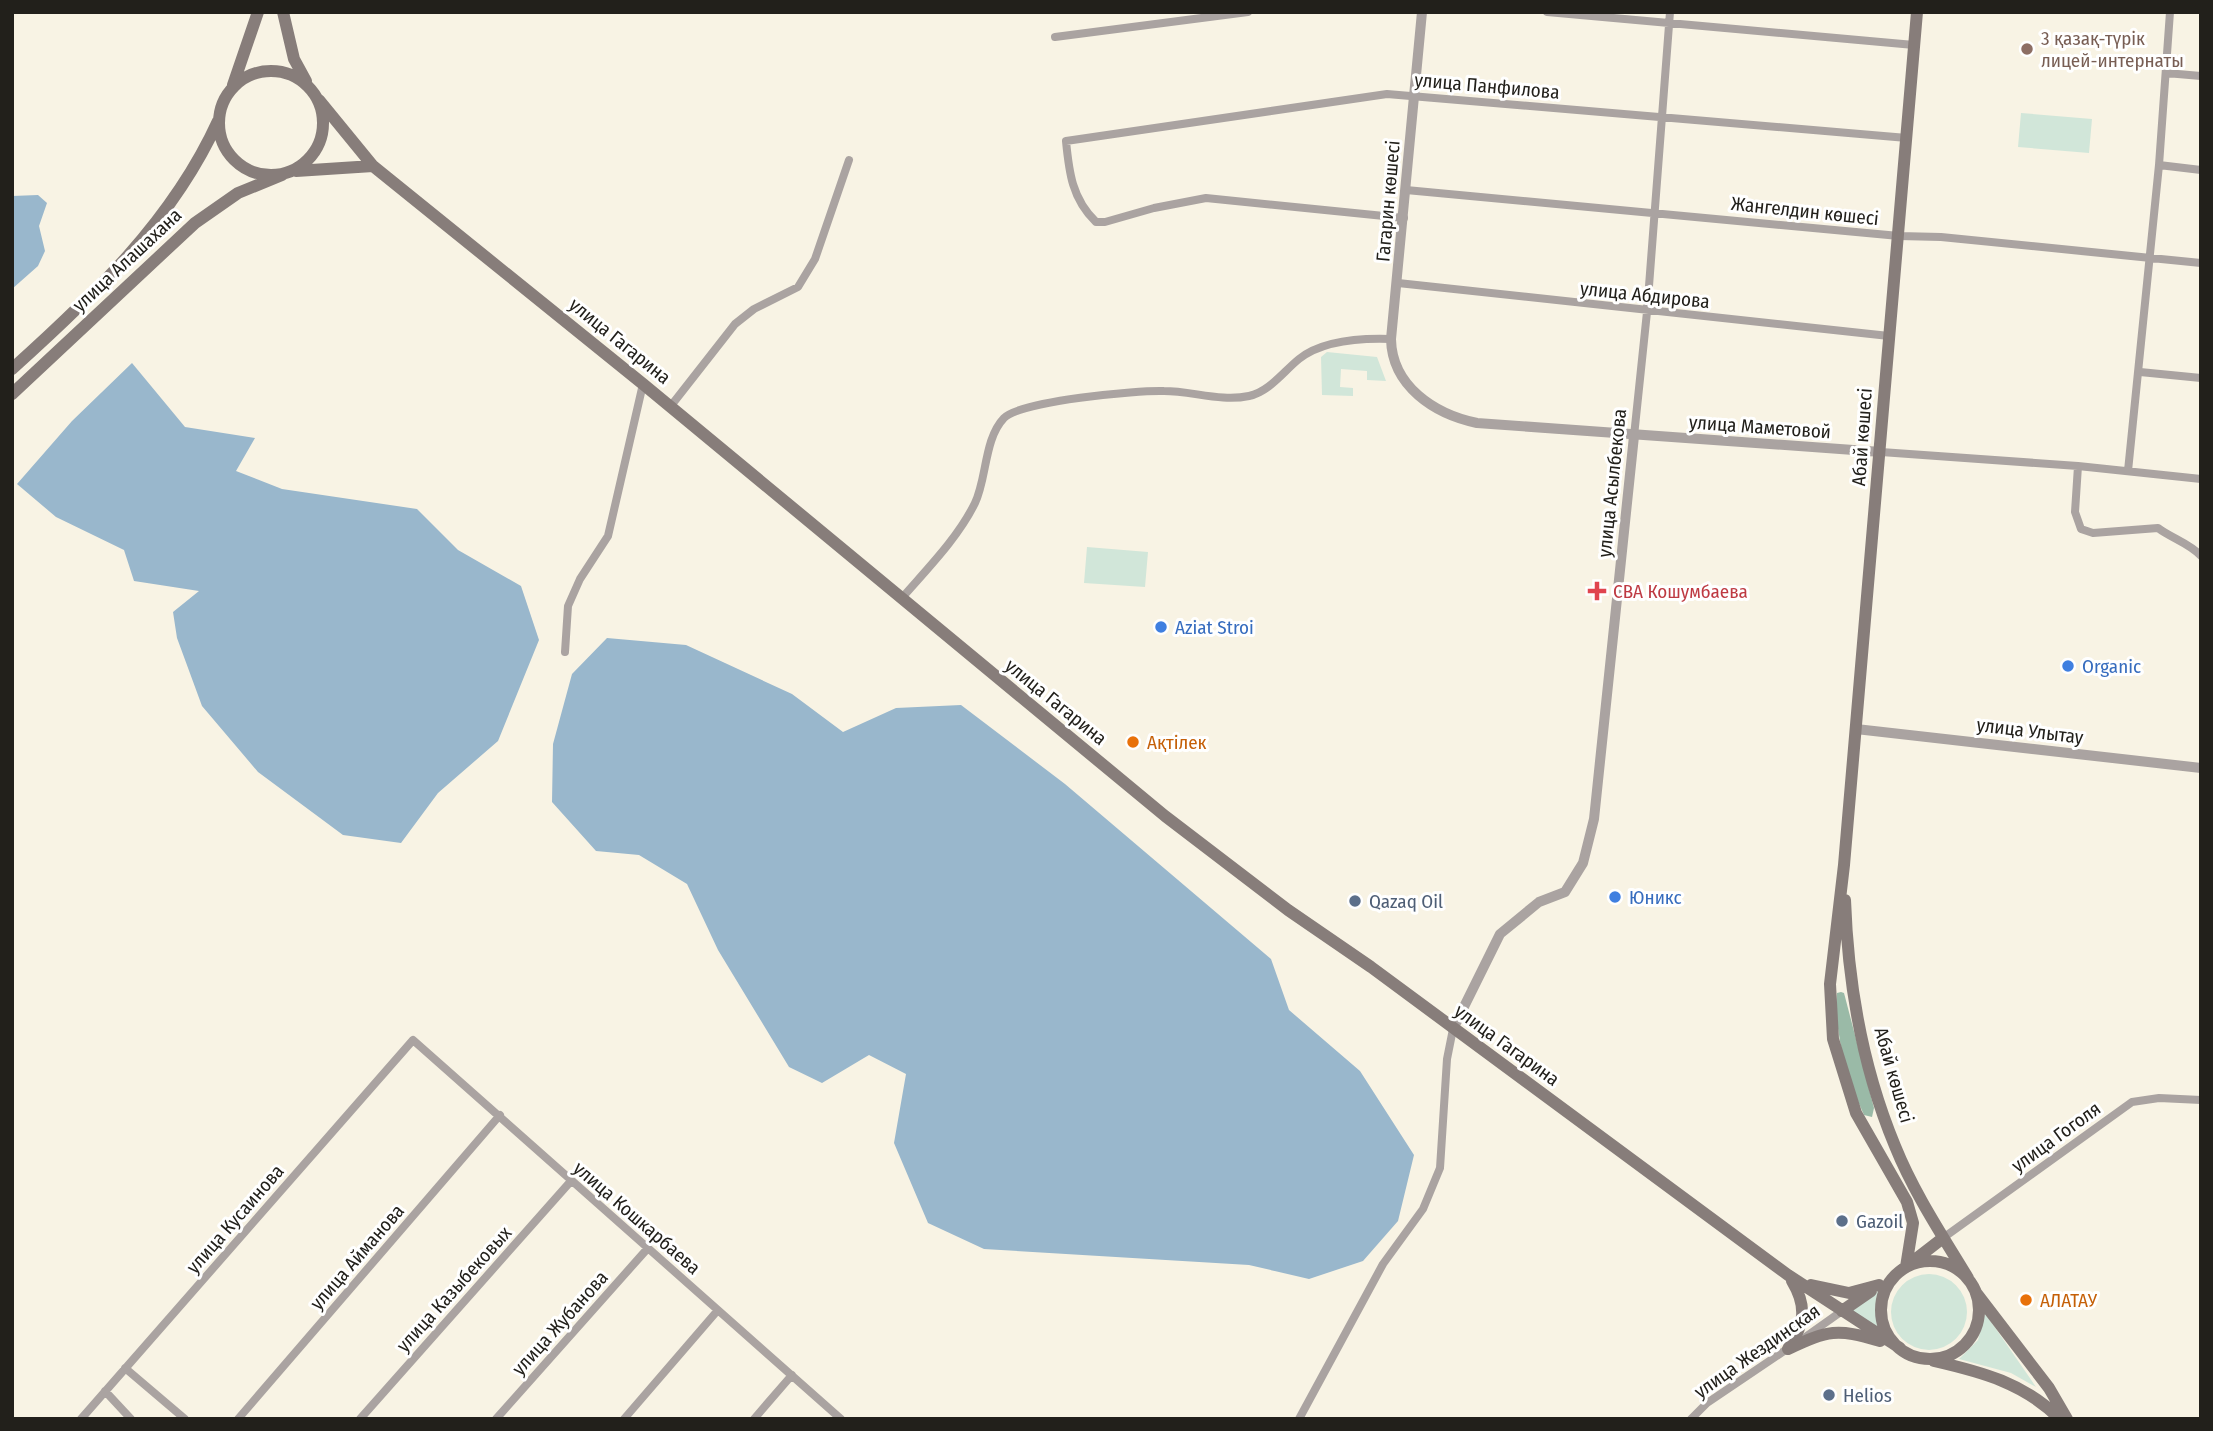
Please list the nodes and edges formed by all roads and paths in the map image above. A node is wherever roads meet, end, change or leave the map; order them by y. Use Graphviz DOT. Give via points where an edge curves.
graph roads {
  1 [pos="258,12"];
  2 [pos="283,12"];
  3 [pos="1248,12"];
  4 [pos="1422,12"];
  5 [pos="1547,12"];
  6 [pos="1670,12"];
  7 [pos="1917,12"];
  8 [pos="2170,12"];
  9 [pos="1669,23"];
  10 [pos="1055,37"];
  11 [pos="1914,45"];
  12 [pos="2166,73"];
  13 [pos="2201,76"];
  14 [pos="233,86"];
  15 [pos="315,95"];
  16 [pos="1415,95"];
  17 [pos="219,117"];
  18 [pos="1660,117"];
  19 [pos="1907,138"];
  20 [pos="849,160"];
  21 [pos="2159,165"];
  22 [pos="373,166"];
  23 [pos="2201,170"];
  24 [pos="286,173"];
  25 [pos="1406,190"];
  26 [pos="1654,212"];
  27 [pos="1404,218"];
  28 [pos="1899,236"];
  29 [pos="2150,258"];
  30 [pos="2201,263"];
  31 [pos="1398,283"];
  32 [pos="1647,312"];
  33 [pos="1889,336"];
  34 [pos="1391,339"];
  35 [pos="12,369"];
  36 [pos="2140,372"];
  37 [pos="2201,378"];
  38 [pos="643,384"];
  39 [pos="1410,387"];
  40 [pos="12,394"];
  41 [pos="670,407"];
  42 [pos="1634,436"];
  43 [pos="1881,452"];
  44 [pos="2078,466"];
  45 [pos="2128,471"];
  46 [pos="2201,479"];
  47 [pos="2201,556"];
  48 [pos="900,600"];
  49 [pos="565,652"];
  50 [pos="1856,729"];
  51 [pos="2201,768"];
  52 [pos="1844,865"];
  53 [pos="1453,1029"];
  54 [pos="413,1040"];
  55 [pos="2201,1100"];
  56 [pos="500,1115"];
  57 [pos="571,1181"];
  58 [pos="1943,1238"];
  59 [pos="648,1248"];
  60 [pos="1902,1269"];
  61 [pos="1788,1275"];
  62 [pos="1968,1278"];
  63 [pos="1879,1285"];
  64 [pos="1975,1291"];
  65 [pos="718,1310"];
  66 [pos="1842,1311"];
  67 [pos="1788,1349"];
  68 [pos="1900,1349"];
  69 [pos="1924,1359"];
  70 [pos="125,1368"];
  71 [pos="792,1375"];
  72 [pos="105,1391"];
  73 [pos="176,1411"];
  74 [pos="81,1419"];
  75 [pos="131,1419"];
  76 [pos="170,1419"];
  77 [pos="185,1419"];
  78 [pos="238,1419"];
  79 [pos="360,1419"];
  80 [pos="496,1419"];
  81 [pos="624,1419"];
  82 [pos="754,1419"];
  83 [pos="841,1419"];
  84 [pos="1299,1419"];
  85 [pos="1690,1419"];
  86 [pos="2060,1419"];
  87 [pos="2067,1419"];
  1 -- 14 [label="main road"];
  2 -- 15 [label="main road" via="294,60"];
  3 -- 10 [label="street"];
  4 -- 16 [label="street, Гагарин көшесі"];
  5 -- 9 [label="street"];
  6 -- 9 [label="street, улица Асылбекова"];
  7 -- 11 [label="main road, Абай көшесі"];
  8 -- 12 [label="street"];
  9 -- 11 [label="street"];
  9 -- 18 [label="street, улица Асылбекова"];
  11 -- 19 [label="main road, Абай көшесі"];
  12 -- 13 [label="street"];
  12 -- 21 [label="street"];
  14 -- 15 [label="main road" via="253,73 279,71 302,80"];
  14 -- 17 [label="main road"];
  15 -- 22 [label="main road, улица Гагарина"];
  15 -- 24 [label="main road" via="324,126 321,139 309,160"];
  16 -- 18 [label="street, улица Панфилова"];
  16 -- 25 [label="street, Гагарин көшесі"];
  16 -- 27 [label="street, улица Панфилова" via="1342,100 1066,141 1075,194 1097,222 1206,198"];
  17 -- 24 [label="main road" via="221,141 237,163 260,175"];
  17 -- 35 [label="main road, улица Алашахана" via="195,167 158,222 92,295"];
  18 -- 19 [label="street, улица Панфилова"];
  18 -- 26 [label="street, улица Асылбекова"];
  19 -- 28 [label="main road, Абай көшесі"];
  20 -- 41 [label="street" via="815,259 798,287 735,324"];
  21 -- 23 [label="street"];
  21 -- 29 [label="street"];
  22 -- 24 [label="main road"];
  22 -- 38 [label="main road, улица Гагарина"];
  24 -- 40 [label="main road, улица Алашахана" via="238,193 195,223"];
  25 -- 26 [label="street, Жангелдин көшесі"];
  25 -- 27 [label="street, Гагарин көшесі"];
  26 -- 28 [label="street, Жангелдин көшесі"];
  26 -- 32 [label="street, улица Асылбекова"];
  27 -- 31 [label="street, Гагарин көшесі"];
  28 -- 29 [label="street, Жангелдин көшесі"];
  28 -- 33 [label="main road, Абай көшесі"];
  29 -- 30 [label="street, Жангелдин көшесі"];
  29 -- 36 [label="street"];
  31 -- 32 [label="street, улица Абдирова"];
  31 -- 34 [label="street, Гагарин көшесі"];
  32 -- 33 [label="street, улица Абдирова"];
  32 -- 42 [label="street, улица Асылбекова"];
  33 -- 43 [label="main road, Абай көшесі"];
  34 -- 39 [label="street, Гагарин көшесі" via="1394,365"];
  34 -- 48 [label="street" via="1315,349 1251,396 1164,391 1061,401 1013,411 999,425 979,493 965,519"];
  36 -- 37 [label="street"];
  36 -- 45 [label="street"];
  38 -- 41 [label="main road, улица Гагарина"];
  38 -- 49 [label="street" via="608,536 568,606"];
  39 -- 42 [label="street, улица Маметовой" via="1440,409 1470,422"];
  41 -- 48 [label="main road, улица Гагарина"];
  42 -- 43 [label="street, улица Маметовой"];
  42 -- 53 [label="street, улица Асылбекова" via="1594,819 1583,863 1565,892 1539,902 1500,934"];
  43 -- 44 [label="street, улица Маметовой"];
  43 -- 50 [label="main road, Абай көшесі"];
  44 -- 45 [label="street, улица Маметовой"];
  44 -- 47 [label="street" via="2075,512 2081,529 2093,533 2158,528"];
  45 -- 46 [label="street, улица Маметовой"];
  48 -- 53 [label="main road, улица Гагарина" via="1164,816"];
  50 -- 51 [label="street, улица Улытау"];
  50 -- 52 [label="main road, Абай көшесі"];
  52 -- 58 [label="main road, Абай көшесі" via="1851,988 1860,1030 1895,1146"];
  52 -- 60 [label="main road, Абай көшесі" via="1830,984 1833,1039 1856,1114 1907,1202 1913,1223"];
  53 -- 61 [label="main road, улица Гагарина"];
  53 -- 84 [label="street" via="1440,1168 1423,1209 1383,1264"];
  54 -- 56 [label="street, улица Кошкарбаева"];
  54 -- 70 [label="street, улица Кусаинова"];
  55 -- 58 [label="street, улица Гоголя" via="2132,1102"];
  56 -- 57 [label="street, улица Кошкарбаева"];
  56 -- 78 [label="street, улица Айманова"];
  57 -- 59 [label="street, улица Кошкарбаева"];
  57 -- 79 [label="street, улица Казыбековых"];
  58 -- 60 [label="main road"];
  58 -- 62 [label="main road, Абай көшесі"];
  59 -- 65 [label="street, улица Кошкарбаева"];
  59 -- 80 [label="street, улица Жубанова"];
  60 -- 62 [label="main road" via="1919,1262 1945,1263"];
  60 -- 63 [label="main road"];
  60 -- 68 [label="main road" via="1882,1296 1881,1311 1886,1332"];
  61 -- 63 [label="main road" via="1836,1292"];
  61 -- 66 [label="main road, улица Гагарина"];
  61 -- 67 [label="main road" via="1800,1294 1804,1317"];
  62 -- 64 [label="main road"];
  63 -- 66 [label="main road"];
  64 -- 69 [label="main road" via="1978,1320 1964,1345 1945,1356"];
  64 -- 87 [label="main road"];
  65 -- 71 [label="street, улица Кошкарбаева"];
  65 -- 81 [label="street"];
  66 -- 67 [label="street, улица Жездинская"];
  66 -- 68 [label="main road, улица Гагарина"];
  67 -- 68 [label="main road" via="1842,1331"];
  67 -- 85 [label="street, улица Жездинская"];
  68 -- 69 [label="main road"];
  69 -- 86 [label="main road" via="2008,1381"];
  70 -- 72 [label="street, улица Кусаинова"];
  70 -- 73 [label="street"];
  71 -- 82 [label="street"];
  71 -- 83 [label="street, улица Кошкарбаева"];
  72 -- 74 [label="street, улица Кусаинова"];
  72 -- 75 [label="street"];
  73 -- 76 [label="street"];
  73 -- 77 [label="street"];
}
